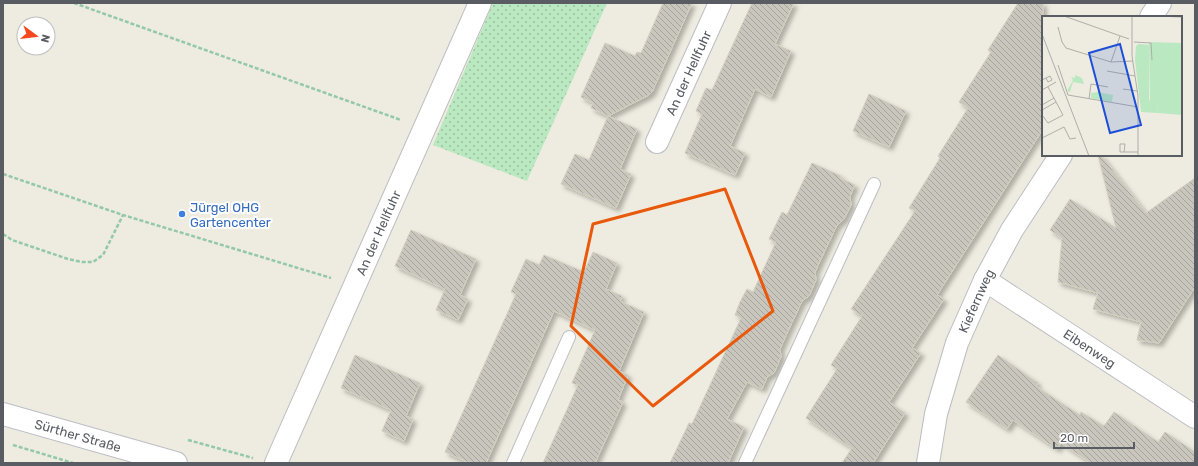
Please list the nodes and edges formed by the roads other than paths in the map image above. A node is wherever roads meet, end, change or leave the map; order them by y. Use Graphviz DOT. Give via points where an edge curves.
graph roads {
  1 [pos="480,3"];
  2 [pos="720,3"];
  3 [pos="1160,3"];
  4 [pos="1151,16"];
  5 [pos="657,142"];
  6 [pos="1060,156"];
  7 [pos="874,184"];
  8 [pos="985,280"];
  9 [pos="569,337"];
  10 [pos="3,414"];
  11 [pos="1195,417"];
  12 [pos="176,463"];
  13 [pos="276,463"];
  14 [pos="513,463"];
  15 [pos="745,463"];
  16 [pos="928,463"];
  1 -- 13 [label="street, An der Hellfuhr"];
  2 -- 5 [label="street, An der Hellfuhr"];
  3 -- 4 [label="street"];
  6 -- 8 [label="street, Kiefernweg" via="1012,230"];
  7 -- 15 [label="lane"];
  8 -- 11 [label="street, Eibenweg"];
  8 -- 16 [label="street, Kiefernweg" via="957,343 936,414"];
  9 -- 14 [label="lane"];
  10 -- 12 [label="street, Sürther Straße"];
}
